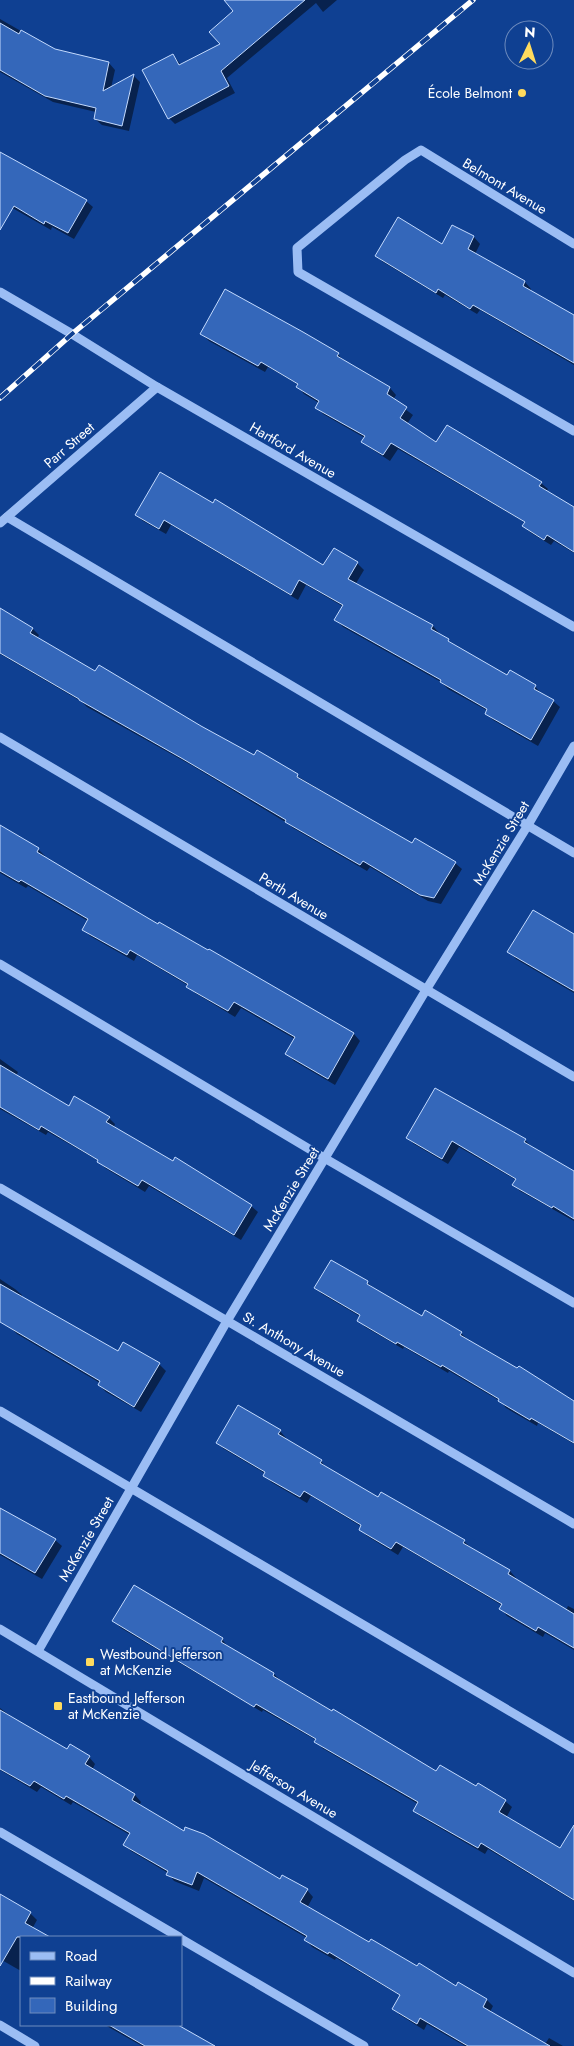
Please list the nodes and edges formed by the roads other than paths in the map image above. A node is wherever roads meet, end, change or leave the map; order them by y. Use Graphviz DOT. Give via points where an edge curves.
graph roads {
  1 [pos="574,244"];
  2 [pos="2,296"];
  3 [pos="157,387"];
  4 [pos="574,431"];
  5 [pos="3,520"];
  6 [pos="574,627"];
  7 [pos="0,737"];
  8 [pos="574,746"];
  9 [pos="528,825"];
  10 [pos="574,853"];
  11 [pos="0,964"];
  12 [pos="426,990"];
  13 [pos="574,1077"];
  14 [pos="326,1158"];
  15 [pos="0,1188"];
  16 [pos="574,1303"];
  17 [pos="227,1321"];
  18 [pos="0,1411"];
  19 [pos="131,1489"];
  20 [pos="574,1524"];
  21 [pos="0,1629"];
  22 [pos="38,1650"];
  23 [pos="574,1750"];
  24 [pos="0,1832"];
  25 [pos="177,1936"];
  26 [pos="182,1939"];
  27 [pos="574,1972"];
  28 [pos="0,2025"];
  29 [pos="36,2046"];
  30 [pos="364,2046"];
  1 -- 4 [label="street, Belmont Avenue" via="421,150 297,248 298,272"];
  2 -- 3 [label="street, Hartford Avenue" via="80,338"];
  3 -- 5 [label="street, Parr Street"];
  3 -- 6 [label="street, Hartford Avenue"];
  5 -- 9 [label="street"];
  7 -- 12 [label="street, Perth Avenue"];
  8 -- 9 [label="street, McKenzie Street"];
  9 -- 10 [label="street"];
  9 -- 12 [label="street, McKenzie Street"];
  11 -- 14 [label="street"];
  12 -- 13 [label="street, Perth Avenue"];
  12 -- 14 [label="street, McKenzie Street"];
  14 -- 16 [label="street"];
  14 -- 17 [label="street, McKenzie Street"];
  15 -- 17 [label="street, St. Anthony Avenue"];
  17 -- 19 [label="street, McKenzie Street"];
  17 -- 20 [label="street, St. Anthony Avenue"];
  18 -- 19 [label="street"];
  19 -- 22 [label="street, McKenzie Street"];
  19 -- 23 [label="street"];
  21 -- 22 [label="street, Jefferson Avenue"];
  22 -- 27 [label="street, Jefferson Avenue"];
  24 -- 25 [label="street"];
  26 -- 30 [label="street"];
  28 -- 29 [label="street"];
}
